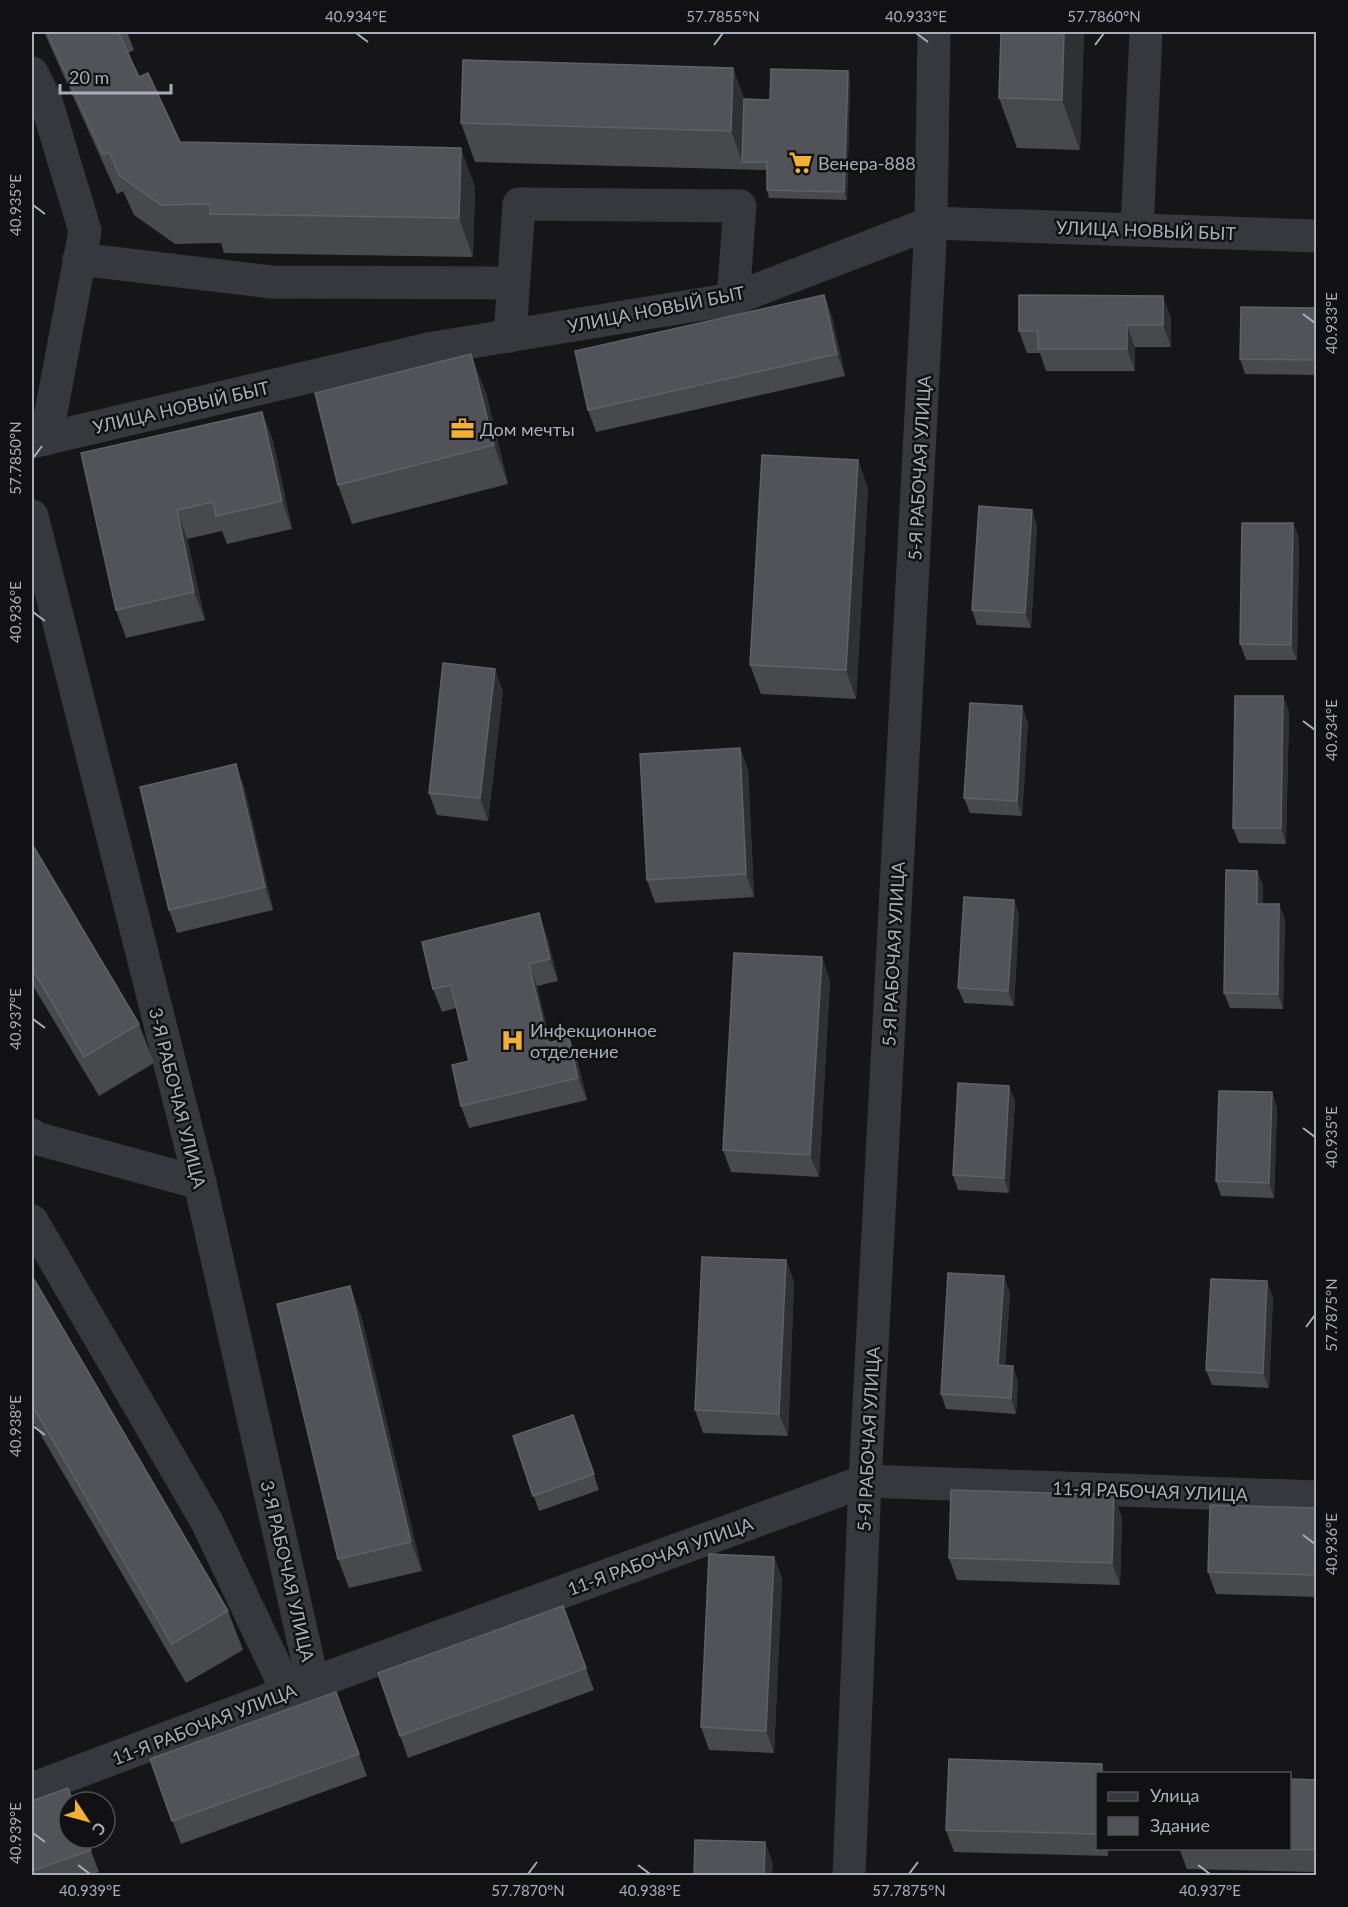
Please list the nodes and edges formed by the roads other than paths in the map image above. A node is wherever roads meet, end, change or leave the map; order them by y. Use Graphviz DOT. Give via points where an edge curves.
graph roads {
  1 [pos="934,32"];
  2 [pos="1146,32"];
  3 [pos="32,73"];
  4 [pos="931,223"];
  5 [pos="1137,230"];
  6 [pos="1317,236"];
  7 [pos="79,259"];
  8 [pos="513,283"];
  9 [pos="733,299"];
  10 [pos="510,336"];
  11 [pos="36,432"];
  12 [pos="32,516"];
  13 [pos="32,1135"];
  14 [pos="200,1183"];
  15 [pos="32,1221"];
  16 [pos="866,1481"];
  17 [pos="1317,1497"];
  18 [pos="301,1688"];
  19 [pos="32,1789"];
  20 [pos="849,1875"];
  1 -- 4 [label="street, 5-Я РАБОЧАЯ УЛИЦА"];
  2 -- 5 [label="street"];
  3 -- 7 [label="street" via="46,101 85,231"];
  4 -- 5 [label="street, УЛИЦА НОВЫЙ БЫТ"];
  4 -- 9 [label="street, УЛИЦА НОВЫЙ БЫТ"];
  4 -- 16 [label="street, 5-Я РАБОЧАЯ УЛИЦА"];
  5 -- 6 [label="street, УЛИЦА НОВЫЙ БЫТ"];
  7 -- 8 [label="street" via="271,282"];
  7 -- 11 [label="street"];
  8 -- 9 [label="street" via="519,204 740,206"];
  8 -- 10 [label="street"];
  9 -- 10 [label="street, УЛИЦА НОВЫЙ БЫТ"];
  10 -- 11 [label="street, УЛИЦА НОВЫЙ БЫТ" via="428,349"];
  12 -- 14 [label="street, 3-Я РАБОЧАЯ УЛИЦА"];
  13 -- 14 [label="street"];
  14 -- 18 [label="street, 3-Я РАБОЧАЯ УЛИЦА"];
  15 -- 18 [label="street"];
  16 -- 17 [label="street, 11-Я РАБОЧАЯ УЛИЦА"];
  16 -- 18 [label="street, 11-Я РАБОЧАЯ УЛИЦА"];
  16 -- 20 [label="street, 5-Я РАБОЧАЯ УЛИЦА"];
  18 -- 19 [label="street, 11-Я РАБОЧАЯ УЛИЦА"];
}
